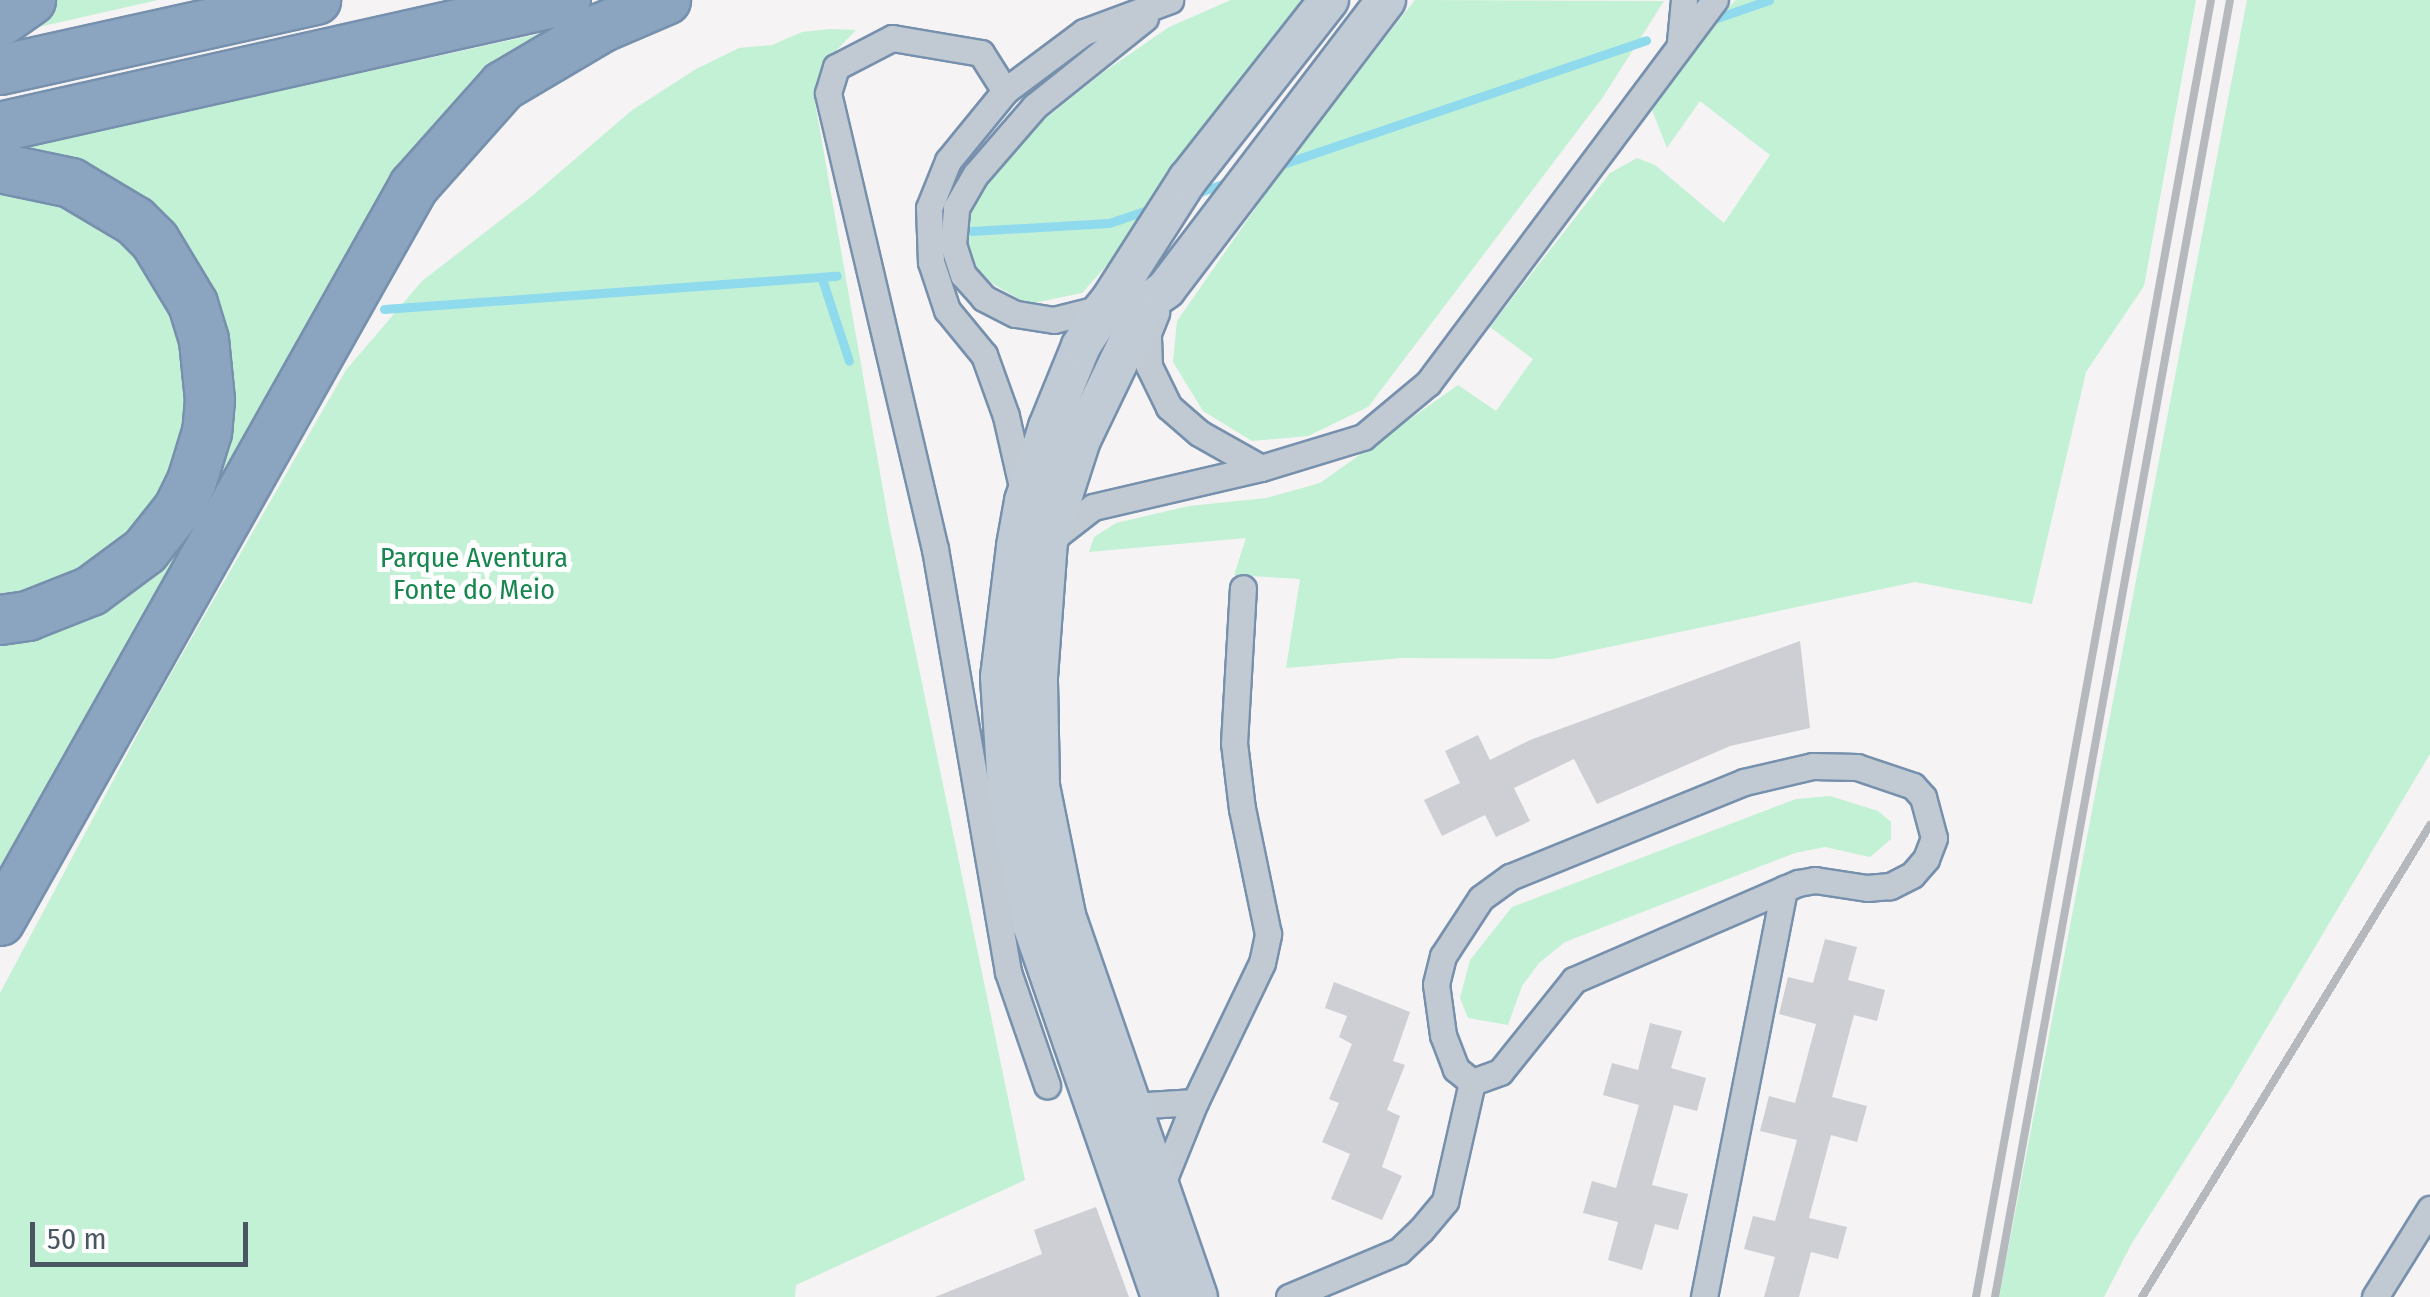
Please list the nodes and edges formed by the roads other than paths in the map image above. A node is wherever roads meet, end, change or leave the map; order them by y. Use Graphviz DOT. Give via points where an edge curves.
graph roads {
  1 [pos="30,0"];
  2 [pos="316,0"];
  3 [pos="566,0"];
  4 [pos="666,0"];
  5 [pos="1329,0"];
  6 [pos="1386,0"];
  7 [pos="1684,0"];
  8 [pos="1716,0"];
  9 [pos="1165,3"];
  10 [pos="0,22"];
  11 [pos="1680,42"];
  12 [pos="0,70"];
  13 [pos="1005,92"];
  14 [pos="0,126"];
  15 [pos="0,168"];
  16 [pos="1125,271"];
  17 [pos="1166,289"];
  18 [pos="1261,468"];
  19 [pos="1024,500"];
  20 [pos="1048,542"];
  21 [pos="1243,588"];
  22 [pos="0,620"];
  23 [pos="1784,889"];
  24 [pos="0,921"];
  25 [pos="1472,1082"];
  26 [pos="1047,1085"];
  27 [pos="1194,1102"];
  28 [pos="1131,1106"];
  29 [pos="1161,1186"];
  30 [pos="2430,1209"];
  31 [pos="1354,1271"];
  32 [pos="1161,1297"];
  33 [pos="1198,1297"];
  34 [pos="1289,1297"];
  35 [pos="1362,1297"];
  36 [pos="1704,1297"];
  37 [pos="2374,1297"];
  1 -- 10 [label="highway"];
  2 -- 12 [label="highway"];
  3 -- 14 [label="highway"];
  4 -- 24 [label="highway" via="601,28 503,86 414,186"];
  5 -- 16 [label="main road" via="1188,178"];
  6 -- 17 [label="main road"];
  7 -- 11 [label="street"];
  8 -- 11 [label="street"];
  9 -- 13 [label="street" via="1084,32"];
  9 -- 16 [label="street" via="1035,106 976,174 956,208 954,245 963,275 984,298 1015,314 1054,320 1093,310"];
  11 -- 18 [label="street" via="1428,383 1363,437"];
  13 -- 19 [label="street" via="948,161 929,208 932,262 947,310 984,354"];
  13 -- 26 [label="street" via="981,53 892,38 836,67 828,93 936,549 1008,972"];
  15 -- 22 [label="highway" via="71,183 135,221 155,241 193,304 210,400 192,481 145,551 91,592"];
  16 -- 19 [label="main road" via="1081,346"];
  17 -- 18 [label="street" via="1148,333 1149,366 1170,407 1199,433"];
  17 -- 20 [label="main road" via="1147,303 1115,364 1081,440"];
  18 -- 20 [label="street" via="1093,507"];
  19 -- 32 [label="main road" via="1000,678 1007,788 1032,925"];
  20 -- 28 [label="main road" via="1038,662 1040,786 1066,915"];
  21 -- 27 [label="street" via="1234,743 1268,934 1262,963"];
  23 -- 25 [label="street" via="1574,980 1500,1072"];
  23 -- 25 [label="street" via="1816,880 1890,886 1912,874 1934,838 1923,796 1857,766 1813,766 1744,782 1510,877 1461,924 1436,984 1442,1035 1456,1069"];
  23 -- 36 [label="street"];
  25 -- 31 [label="street" via="1445,1201 1400,1251"];
  27 -- 28 [label="street"];
  27 -- 29 [label="street"];
  28 -- 29 [label="main road"];
  29 -- 33 [label="main road"];
  30 -- 37 [label="street"];
  31 -- 34 [label="street"];
  31 -- 35 [label="street"];
}
